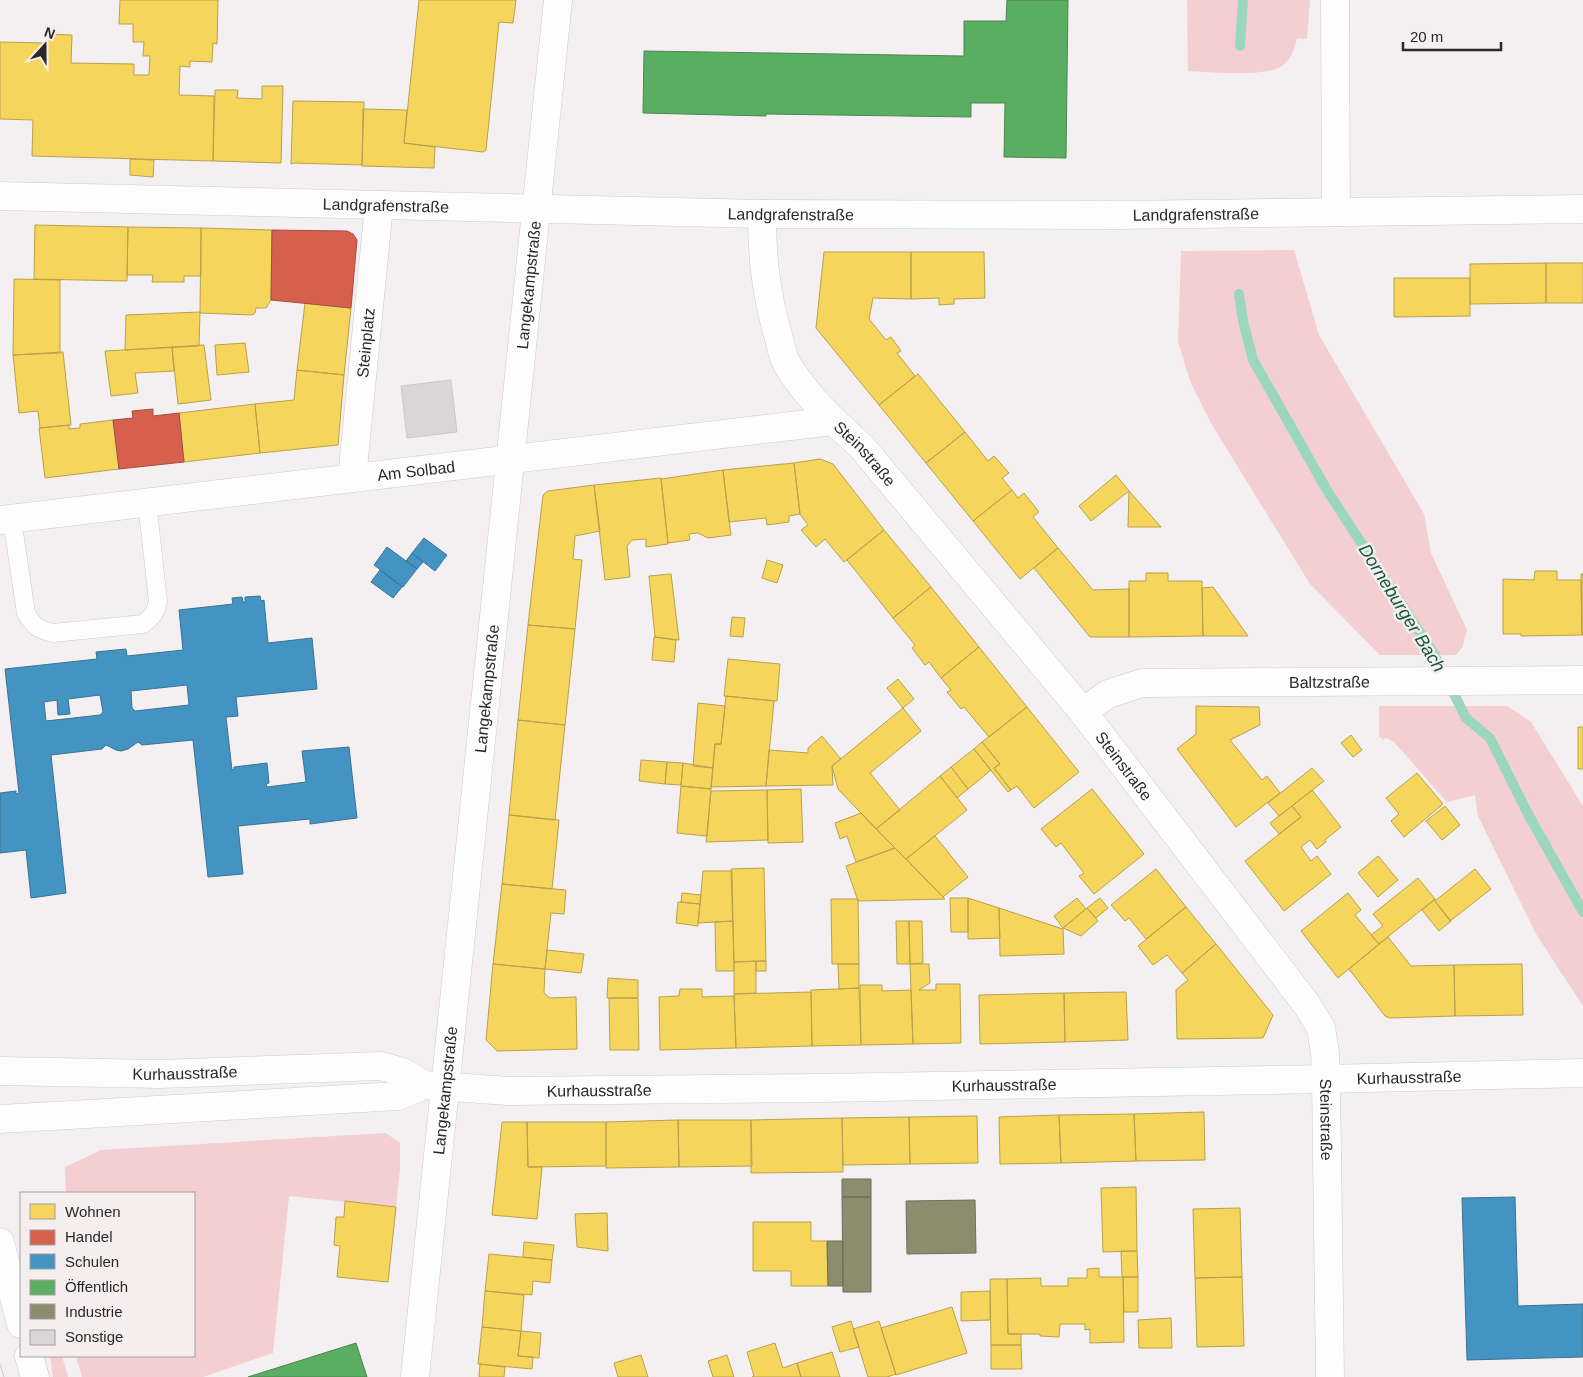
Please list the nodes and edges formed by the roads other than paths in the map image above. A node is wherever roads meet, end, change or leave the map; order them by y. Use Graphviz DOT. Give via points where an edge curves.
graph roads {
  1 [pos="558,0"];
  2 [pos="1335,0"];
  3 [pos="0,196"];
  4 [pos="379,206"];
  5 [pos="1583,209"];
  6 [pos="534,210"];
  7 [pos="1336,212"];
  8 [pos="762,214"];
  9 [pos="833,421"];
  10 [pos="510,459"];
  11 [pos="352,478"];
  12 [pos="147,502"];
  13 [pos="6,520"];
  14 [pos="1583,680"];
  15 [pos="1083,712"];
  16 [pos="0,1071"];
  17 [pos="1583,1073"];
  18 [pos="1326,1079"];
  19 [pos="434,1086"];
  20 [pos="0,1119"];
  21 [pos="0,1242"];
  22 [pos="20,1320"];
  23 [pos="29,1357"];
  24 [pos="35,1377"];
  25 [pos="415,1377"];
  26 [pos="1330,1377"];
  1 -- 6 [label="street, Langekampstraße"];
  2 -- 7 [label="street"];
  3 -- 4 [label="street, Landgrafenstraße"];
  4 -- 6 [label="street, Landgrafenstraße"];
  4 -- 11 [label="street, Steinplatz"];
  5 -- 7 [label="street, Landgrafenstraße"];
  6 -- 8 [label="street, Landgrafenstraße"];
  6 -- 10 [label="street, Langekampstraße"];
  7 -- 8 [label="street, Landgrafenstraße"];
  8 -- 9 [label="street, Steinstraße" via="762,250 770,306 786,362"];
  9 -- 10 [label="street, Am Solbad"];
  9 -- 15 [label="street, Steinstraße" via="861,446"];
  10 -- 11 [label="street, Am Solbad"];
  10 -- 19 [label="street, Langekampstraße"];
  11 -- 12 [label="street, Am Solbad"];
  12 -- 13 [label="street, Am Solbad"];
  12 -- 13 [label="lane" via="158,601 152,617 143,624 53,634 40,630 26,613"];
  14 -- 15 [label="street, Baltzstraße" via="1142,683 1108,694"];
  15 -- 18 [label="street, Steinstraße" via="1315,1017 1324,1041"];
  16 -- 19 [label="street, Kurhausstraße" via="160,1074 381,1066"];
  17 -- 18 [label="street, Kurhausstraße"];
  18 -- 19 [label="street, Kurhausstraße" via="537,1091"];
  18 -- 26 [label="street, Steinstraße"];
  19 -- 20 [label="street, Kurhausstraße" via="398,1096"];
  19 -- 25 [label="street, Langekampstraße"];
  21 -- 22 [label="street"];
  23 -- 24 [label="street"];
}
